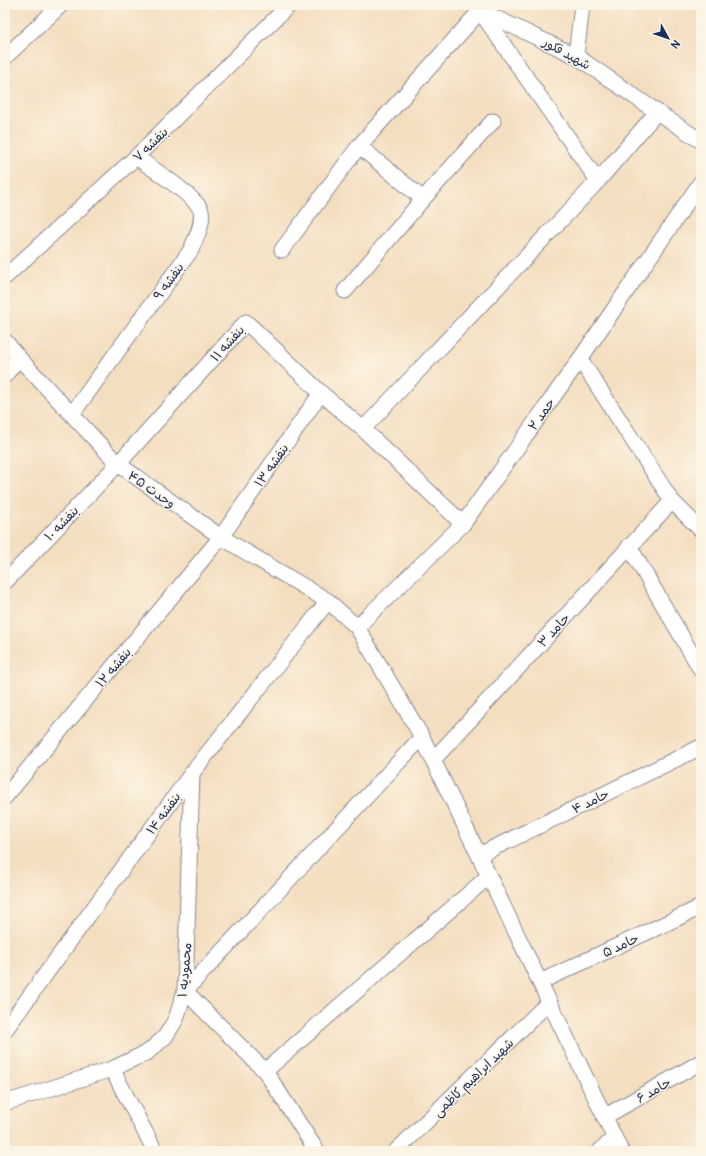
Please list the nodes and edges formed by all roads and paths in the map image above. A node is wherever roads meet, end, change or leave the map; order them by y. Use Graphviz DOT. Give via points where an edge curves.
graph roads {
  1 [pos="61,5"];
  2 [pos="289,5"];
  3 [pos="582,5"];
  4 [pos="476,8"];
  5 [pos="576,56"];
  6 [pos="5,57"];
  7 [pos="657,112"];
  8 [pos="493,121"];
  9 [pos="701,141"];
  10 [pos="359,146"];
  11 [pos="136,157"];
  12 [pos="598,182"];
  13 [pos="701,182"];
  14 [pos="423,199"];
  15 [pos="282,250"];
  16 [pos="5,277"];
  17 [pos="345,291"];
  18 [pos="5,341"];
  19 [pos="19,358"];
  20 [pos="580,359"];
  21 [pos="5,375"];
  22 [pos="321,393"];
  23 [pos="72,414"];
  24 [pos="363,429"];
  25 [pos="118,464"];
  26 [pos="672,501"];
  27 [pos="463,524"];
  28 [pos="701,530"];
  29 [pos="221,537"];
  30 [pos="629,546"];
  31 [pos="5,582"];
  32 [pos="328,601"];
  33 [pos="357,627"];
  34 [pos="701,670"];
  35 [pos="422,737"];
  36 [pos="701,748"];
  37 [pos="433,760"];
  38 [pos="192,773"];
  39 [pos="5,797"];
  40 [pos="479,855"];
  41 [pos="489,876"];
  42 [pos="701,907"];
  43 [pos="540,982"];
  44 [pos="185,991"];
  45 [pos="549,1002"];
  46 [pos="5,1030"];
  47 [pos="700,1066"];
  48 [pos="112,1069"];
  49 [pos="264,1071"];
  50 [pos="5,1103"];
  51 [pos="604,1118"];
  52 [pos="617,1144"];
  53 [pos="155,1151"];
  54 [pos="317,1151"];
  55 [pos="396,1151"];
  56 [pos="600,1151"];
  1 -- 6 [label="street"];
  2 -- 11 [label="street, بنفشه ۷"];
  3 -- 5 [label="street"];
  4 -- 5 [label="street, شهید فکور"];
  4 -- 10 [label="street"];
  4 -- 12 [label="street"];
  5 -- 7 [label="street, شهید فکور"];
  7 -- 9 [label="street, شهید فکور"];
  7 -- 12 [label="street"];
  8 -- 14 [label="street"];
  10 -- 14 [label="street"];
  10 -- 15 [label="street"];
  11 -- 16 [label="street, بنفشه ۷"];
  11 -- 23 [label="street, بنفشه ۹" via="193,199 201,211 200,226 191,250"];
  12 -- 24 [label="street"];
  13 -- 20 [label="street, حمد ۲"];
  14 -- 17 [label="street"];
  18 -- 19 [label="street, وحدت ۴۵"];
  19 -- 21 [label="street"];
  19 -- 23 [label="street, وحدت ۴۵"];
  20 -- 26 [label="street"];
  20 -- 27 [label="street, حمد ۲"];
  22 -- 24 [label="street, بنفشه ۱۱"];
  22 -- 25 [label="street, بنفشه ۱۱" via="246,322"];
  22 -- 29 [label="street, بنفشه ۱۳"];
  23 -- 25 [label="street, وحدت ۴۵"];
  24 -- 27 [label="street, بنفشه ۱۱"];
  25 -- 29 [label="street, وحدت ۴۵"];
  25 -- 31 [label="street, بنفشه ۱۰"];
  26 -- 28 [label="street"];
  26 -- 30 [label="street, حامد ۳"];
  27 -- 33 [label="street, حمد ۲"];
  29 -- 32 [label="street, وحدت ۴۵"];
  29 -- 39 [label="street, بنفشه ۱۲"];
  30 -- 34 [label="street"];
  30 -- 37 [label="street, حامد ۳"];
  32 -- 33 [label="street, وحدت ۴۵"];
  32 -- 38 [label="street, بنفشه ۱۴"];
  33 -- 35 [label="street, وحدت ۴۵"];
  35 -- 37 [label="street, وحدت ۴۵"];
  35 -- 44 [label="street"];
  36 -- 40 [label="street, حامد ۴"];
  37 -- 40 [label="street, وحدت ۴۵"];
  38 -- 44 [label="street, محمودیه ۱"];
  38 -- 46 [label="street, بنفشه ۱۴"];
  40 -- 41 [label="street, وحدت ۴۵"];
  41 -- 43 [label="street, وحدت ۴۵"];
  41 -- 49 [label="street"];
  42 -- 43 [label="street, حامد ۵"];
  43 -- 45 [label="street, وحدت ۴۵"];
  44 -- 48 [label="street, محمودیه ۱" via="176,1019 165,1037 148,1052"];
  44 -- 49 [label="street"];
  45 -- 51 [label="street, وحدت ۴۵"];
  45 -- 55 [label="street, شهید ابراهیم کاظمی"];
  47 -- 51 [label="street, حامد ۶"];
  48 -- 50 [label="street, محمودیه ۱"];
  48 -- 53 [label="street"];
  49 -- 54 [label="street"];
  51 -- 52 [label="street, وحدت ۴۵"];
  52 -- 56 [label="street"];
}
